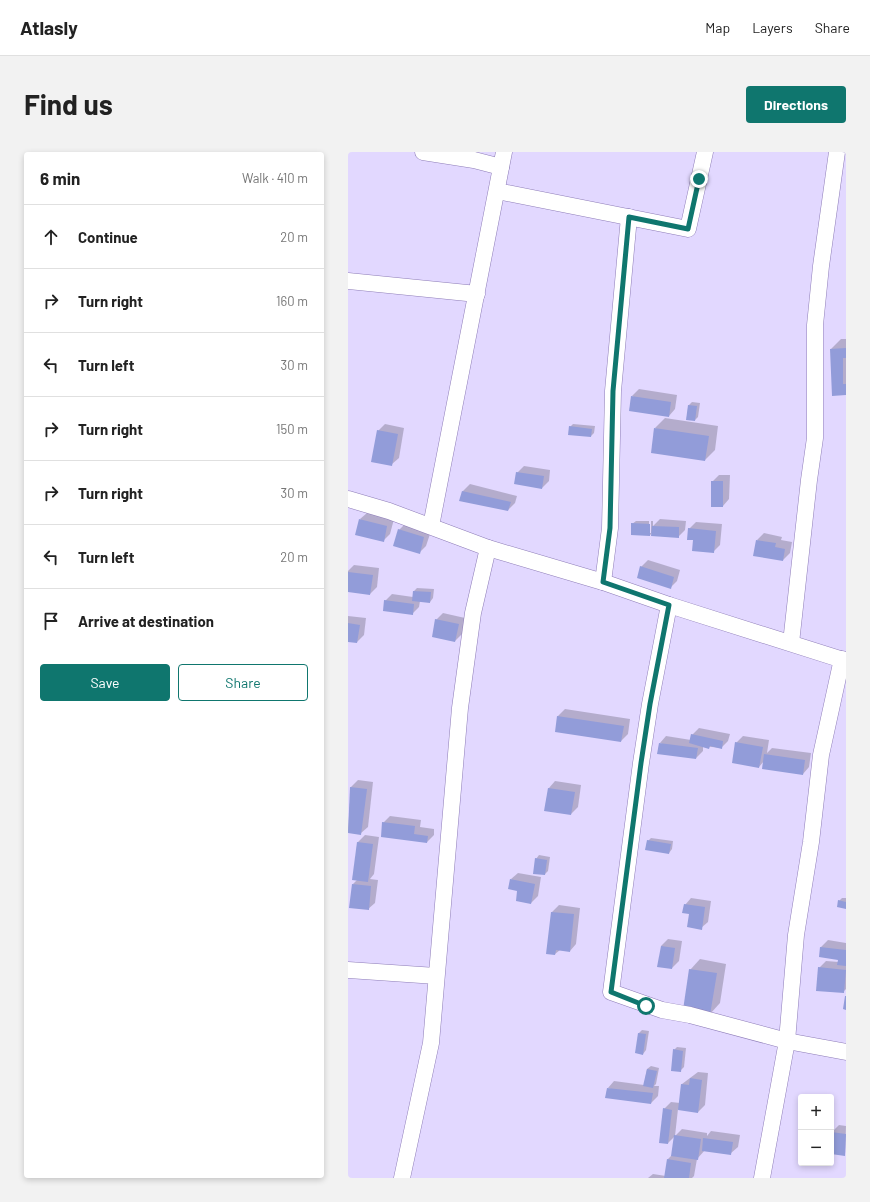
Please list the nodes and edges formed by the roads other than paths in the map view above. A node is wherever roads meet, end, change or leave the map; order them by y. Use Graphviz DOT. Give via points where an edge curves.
graph roads {
  1 [pos="423,152"];
  2 [pos="705,152"];
  3 [pos="837,152"];
  4 [pos="502,160"];
  5 [pos="497,191"];
  6 [pos="629,217"];
  7 [pos="348,281"];
  8 [pos="477,294"];
  9 [pos="348,499"];
  10 [pos="431,526"];
  11 [pos="488,548"];
  12 [pos="603,582"];
  13 [pos="669,605"];
  14 [pos="791,644"];
  15 [pos="844,660"];
  16 [pos="348,970"];
  17 [pos="436,976"];
  18 [pos="787,1041"];
  19 [pos="846,1052"];
  20 [pos="402,1178"];
  21 [pos="762,1178"];
  1 -- 4 [label="street" via="474,160"];
  2 -- 6 [label="street" via="688,229"];
  3 -- 14 [label="street" via="821,266 816,326 816,438"];
  4 -- 5 [label="street"];
  5 -- 6 [label="street"];
  5 -- 8 [label="street"];
  6 -- 12 [label="street" via="613,391 610,528"];
  7 -- 8 [label="street"];
  8 -- 10 [label="street"];
  9 -- 10 [label="street"];
  10 -- 11 [label="street"];
  11 -- 12 [label="street"];
  11 -- 17 [label="street" via="473,613 460,708 446,887"];
  12 -- 13 [label="street"];
  13 -- 14 [label="street"];
  13 -- 18 [label="street" via="642,756 611,992 662,1010"];
  14 -- 15 [label="street"];
  15 -- 18 [label="street" via="821,755 811,842 796,935"];
  16 -- 17 [label="street"];
  17 -- 20 [label="street" via="431,1043"];
  18 -- 19 [label="street"];
  18 -- 21 [label="street"];
}
